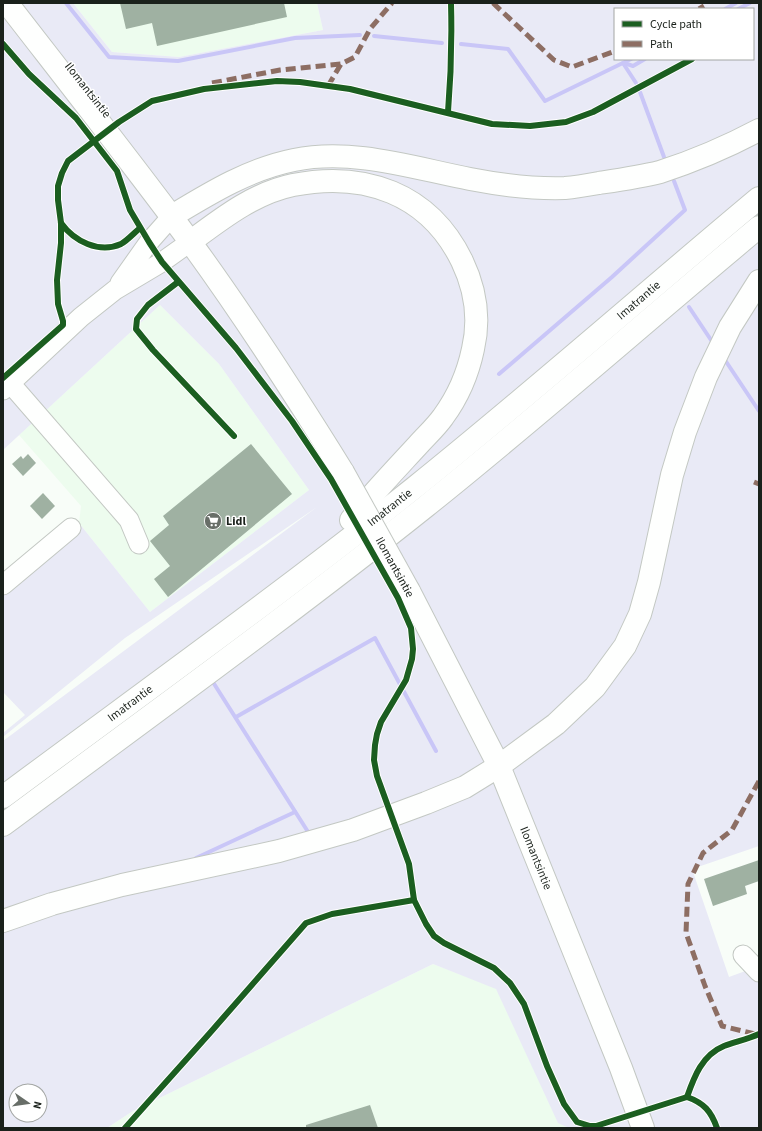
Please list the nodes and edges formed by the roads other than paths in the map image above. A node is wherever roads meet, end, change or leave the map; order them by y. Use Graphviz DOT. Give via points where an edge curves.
graph roads {
  1 [pos="6,3"];
  2 [pos="759,130"];
  3 [pos="759,198"];
  4 [pos="172,216"];
  5 [pos="759,227"];
  6 [pos="190,242"];
  7 [pos="759,281"];
  8 [pos="115,290"];
  9 [pos="6,386"];
  10 [pos="71,528"];
  11 [pos="139,544"];
  12 [pos="312,567"];
  13 [pos="3,585"];
  14 [pos="499,766"];
  15 [pos="3,797"];
  16 [pos="3,825"];
  17 [pos="3,921"];
  18 [pos="743,955"];
  19 [pos="759,972"];
  20 [pos="643,1128"];
  1 -- 4 [label="main road, Ilomantsintie"];
  2 -- 4 [label="main road" via="717,151 659,172 567,188 537,188 472,179 357,156 294,160 257,170 212,192"];
  3 -- 12 [label="main road, Imatrantie" via="496,420"];
  4 -- 6 [label="main road, Ilomantsintie"];
  4 -- 8 [label="street" via="149,242"];
  5 -- 16 [label="main road, Imatrantie" via="426,507 326,585"];
  6 -- 8 [label="street"];
  6 -- 12 [label="main road" via="228,214 270,192 313,182 358,182 382,189 414,204 433,218 459,255 467,272 474,296 476,322 473,348 455,398 442,418 372,494"];
  6 -- 14 [label="main road, Ilomantsintie, bridge" via="288,384 343,472 409,591"];
  7 -- 14 [label="main road" via="730,327 706,377 685,432 672,475 649,582 640,614 625,646 595,687 556,724"];
  8 -- 9 [label="street" via="81,317"];
  9 -- 11 [label="street" via="129,520"];
  10 -- 13 [label="street"];
  12 -- 15 [label="main road, Imatrantie"];
  14 -- 17 [label="main road" via="465,786 426,803 352,830 279,851 122,885 52,904"];
  14 -- 20 [label="main road, Ilomantsintie"];
  18 -- 19 [label="street"];
}
